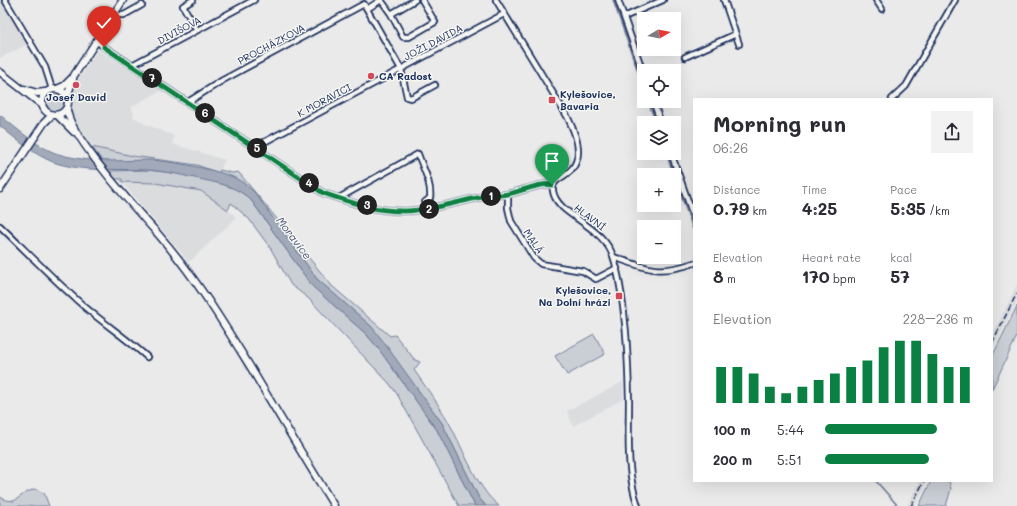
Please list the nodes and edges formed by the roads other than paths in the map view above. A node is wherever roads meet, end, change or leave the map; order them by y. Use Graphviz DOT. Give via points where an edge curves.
graph roads {
  1 [pos="5,0"];
  2 [pos="124,0"];
  3 [pos="192,0"];
  4 [pos="254,0"];
  5 [pos="381,0"];
  6 [pos="415,0"];
  7 [pos="422,0"];
  8 [pos="496,0"];
  9 [pos="618,0"];
  10 [pos="663,0"];
  11 [pos="724,0"];
  12 [pos="876,0"];
  13 [pos="956,0"];
  14 [pos="142,5"];
  15 [pos="367,8"];
  16 [pos="882,9"];
  17 [pos="391,14"];
  18 [pos="504,14"];
  19 [pos="114,15"];
  20 [pos="624,17"];
  21 [pos="197,30"];
  22 [pos="736,34"];
  23 [pos="97,42"];
  24 [pos="740,44"];
  25 [pos="685,57"];
  26 [pos="640,64"];
  27 [pos="132,65"];
  28 [pos="401,69"];
  29 [pos="0,72"];
  30 [pos="73,77"];
  31 [pos="435,85"];
  32 [pos="21,88"];
  33 [pos="55,89"];
  34 [pos="45,92"];
  35 [pos="67,97"];
  36 [pos="893,98"];
  37 [pos="188,102"];
  38 [pos="42,105"];
  39 [pos="67,107"];
  40 [pos="45,111"];
  41 [pos="54,115"];
  42 [pos="44,123"];
  43 [pos="85,145"];
  44 [pos="255,147"];
  45 [pos="673,160"];
  46 [pos="552,185"];
  47 [pos="0,189"];
  48 [pos="508,194"];
  49 [pos="339,198"];
  50 [pos="425,209"];
  51 [pos="693,215"];
  52 [pos="0,226"];
  53 [pos="614,257"];
  54 [pos="693,263"];
  55 [pos="617,268"];
  56 [pos="147,357"];
  57 [pos="334,506"];
  58 [pos="638,506"];
  1 -- 33 [label="street" via="45,67"];
  2 -- 19 [label="main road"];
  3 -- 21 [label="street" via="183,6"];
  4 -- 21 [label="street, DIVIŠOVA"];
  5 -- 15 [label="street"];
  5 -- 17 [label="street"];
  6 -- 17 [label="street"];
  7 -- 17 [label="street" via="435,22 409,38 404,37"];
  8 -- 18 [label="street"];
  9 -- 20 [label="street"];
  10 -- 20 [label="street"];
  11 -- 22 [label="street"];
  12 -- 16 [label="street"];
  13 -- 36 [label="street" via="906,86"];
  14 -- 19 [label="street" via="124,15"];
  15 -- 28 [label="street"];
  15 -- 37 [label="street, PROCHÁZKOVA" via="364,4 223,80"];
  18 -- 28 [label="street, JOŽI DAVIDA"];
  18 -- 46 [label="street" via="567,116 575,135 578,150 574,165"];
  19 -- 23 [label="main road"];
  20 -- 26 [label="street"];
  21 -- 27 [label="street, DIVIŠOVA"];
  22 -- 24 [label="street"];
  22 -- 25 [label="street"];
  23 -- 27 [label="street"];
  23 -- 30 [label="main road"];
  27 -- 37 [label="street"];
  28 -- 31 [label="street, JOŽI DAVIDA" via="408,98"];
  28 -- 44 [label="street, K MORAVICI"];
  29 -- 32 [label="main road"];
  30 -- 33 [label="main road" via="64,86"];
  30 -- 35 [label="main road"];
  32 -- 34 [label="main road" via="37,93"];
  32 -- 38 [label="main road"];
  33 -- 34 [label="main road"];
  33 -- 35 [label="main road" via="64,92"];
  34 -- 38 [label="main road"];
  35 -- 39 [label="main road"];
  37 -- 44 [label="street"];
  38 -- 40 [label="main road"];
  39 -- 41 [label="main road" via="63,113"];
  39 -- 43 [label="main road" via="68,116"];
  40 -- 41 [label="main road"];
  40 -- 42 [label="main road"];
  41 -- 42 [label="main road"];
  41 -- 43 [label="main road" via="63,120"];
  42 -- 47 [label="main road"];
  43 -- 57 [label="main road" via="201,289"];
  44 -- 49 [label="street" via="323,193"];
  45 -- 51 [label="street"];
  46 -- 48 [label="street" via="545,184"];
  46 -- 53 [label="street, HLAVNÍ" via="559,203 601,236"];
  48 -- 50 [label="street" via="474,198"];
  48 -- 55 [label="street, MALÁ" via="508,208 513,225 534,258 541,264 583,270 596,279"];
  49 -- 50 [label="street" via="385,209"];
  49 -- 50 [label="street" via="418,154 430,193 430,198 425,202"];
  52 -- 56 [label="street" via="77,301 127,338"];
  53 -- 54 [label="street" via="657,270 675,269"];
  53 -- 55 [label="street, HLAVNÍ"];
  55 -- 58 [label="street, HLAVNÍ" via="623,307 627,370 629,467"];
}
